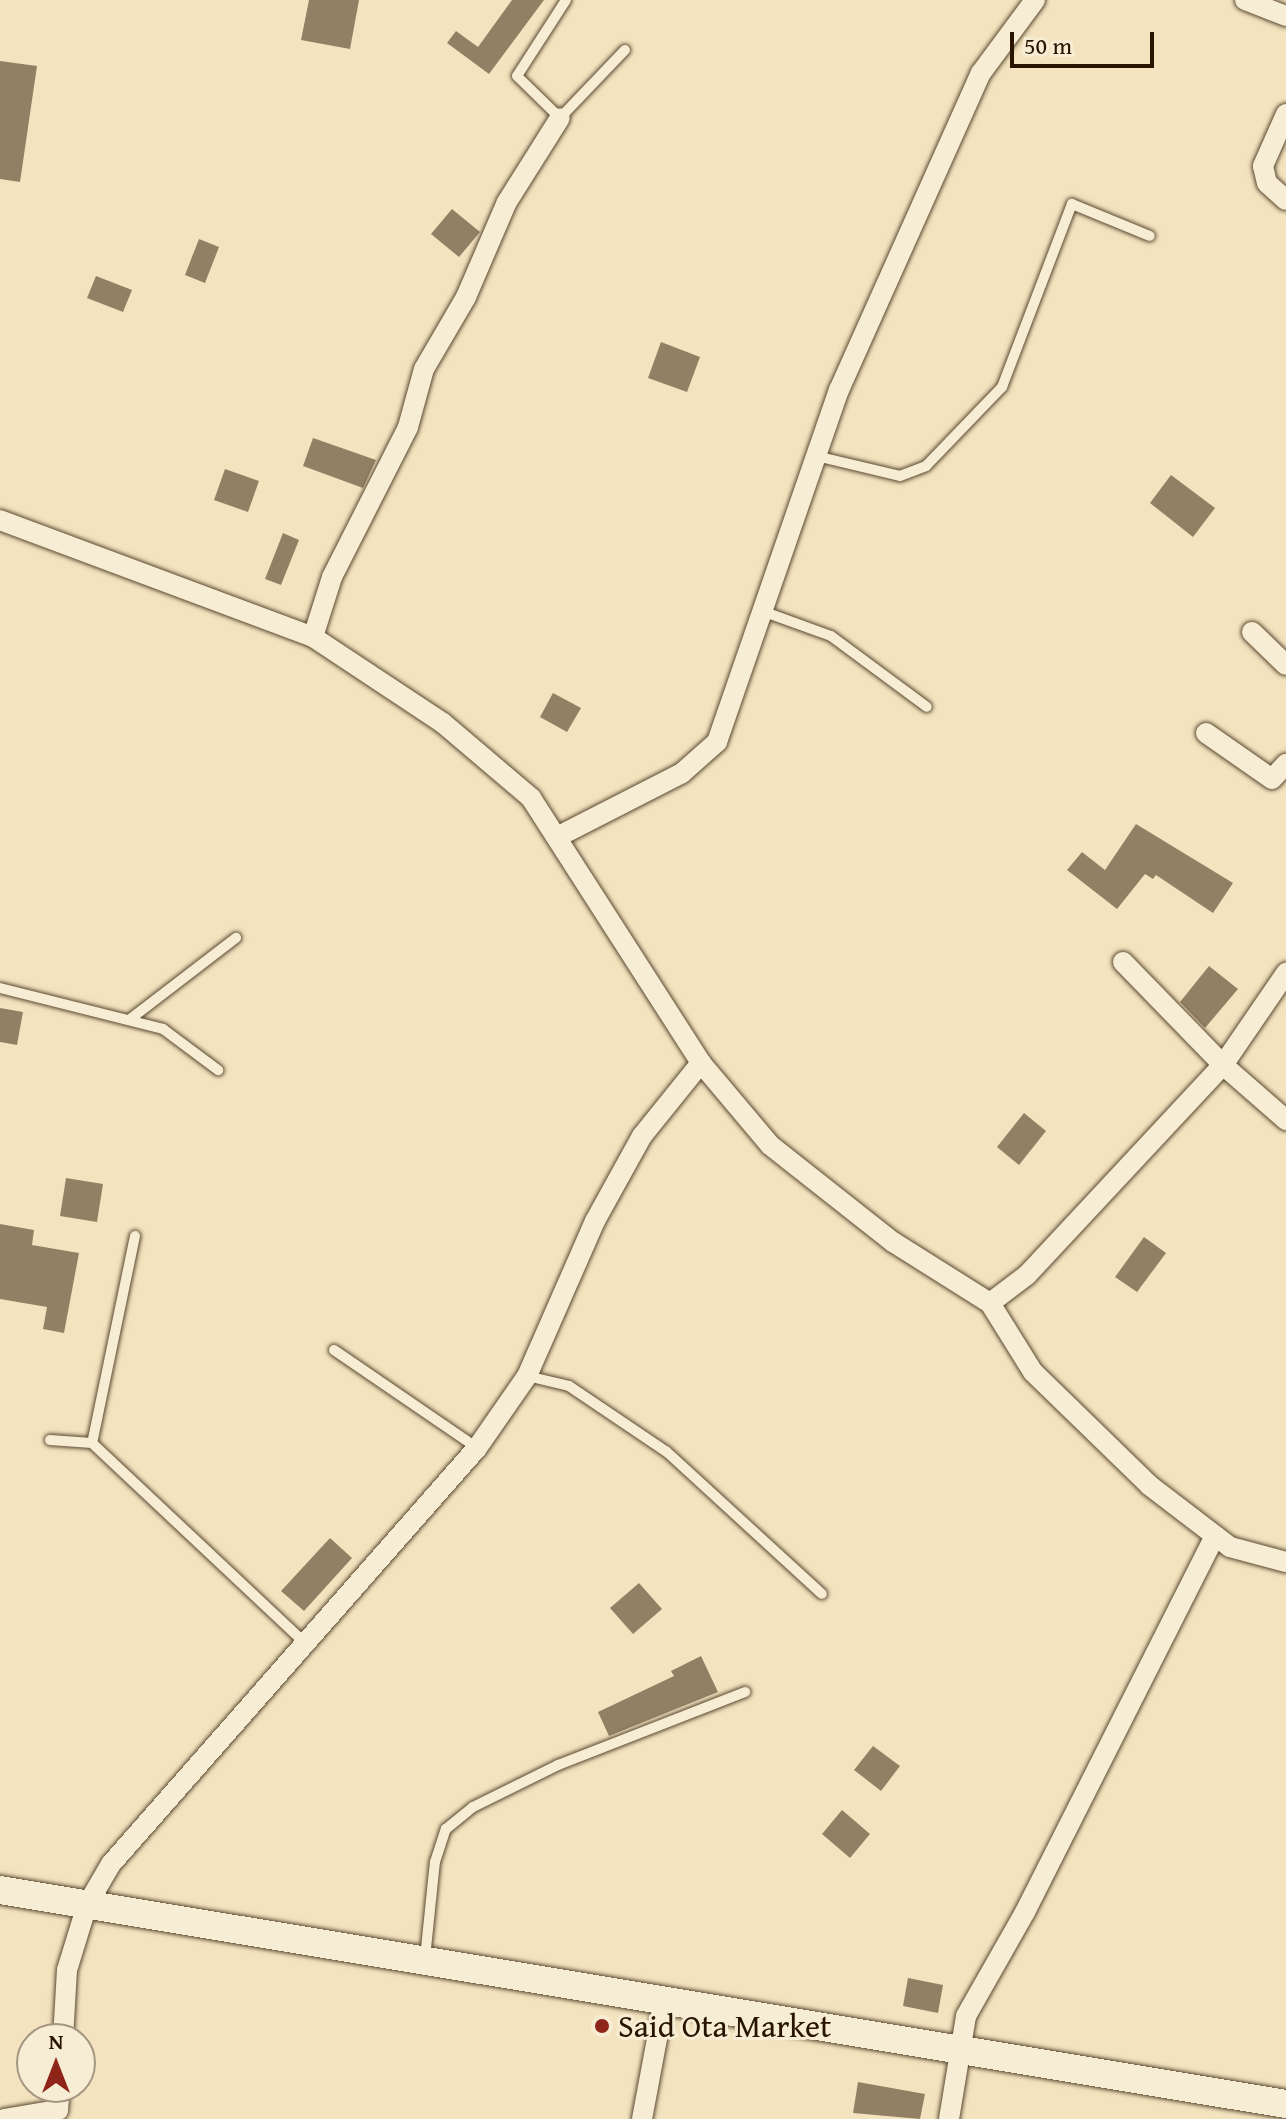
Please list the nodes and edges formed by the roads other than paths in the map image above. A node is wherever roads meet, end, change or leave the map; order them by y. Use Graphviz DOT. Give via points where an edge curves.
graph roads {
  1 [pos="566,0"];
  2 [pos="1035,0"];
  3 [pos="1245,0"];
  4 [pos="1285,13"];
  5 [pos="625,50"];
  6 [pos="1286,114"];
  7 [pos="560,118"];
  8 [pos="1286,200"];
  9 [pos="1150,236"];
  10 [pos="816,456"];
  11 [pos="0,520"];
  12 [pos="762,611"];
  13 [pos="1252,632"];
  14 [pos="313,637"];
  15 [pos="1286,665"];
  16 [pos="927,707"];
  17 [pos="1206,733"];
  18 [pos="1286,764"];
  19 [pos="557,837"];
  20 [pos="236,938"];
  21 [pos="1123,962"];
  22 [pos="1286,973"];
  23 [pos="0,988"];
  24 [pos="129,1020"];
  25 [pos="701,1063"];
  26 [pos="1223,1065"];
  27 [pos="218,1070"];
  28 [pos="1286,1120"];
  29 [pos="135,1236"];
  30 [pos="990,1303"];
  31 [pos="334,1350"];
  32 [pos="527,1376"];
  33 [pos="50,1440"];
  34 [pos="92,1443"];
  35 [pos="477,1448"];
  36 [pos="1215,1536"];
  37 [pos="1286,1562"];
  38 [pos="822,1594"];
  39 [pos="306,1644"];
  40 [pos="745,1692"];
  41 [pos="0,1890"];
  42 [pos="87,1905"];
  43 [pos="425,1961"];
  44 [pos="664,2001"];
  45 [pos="64,2023"];
  46 [pos="962,2052"];
  47 [pos="59,2103"];
  48 [pos="1286,2104"];
  49 [pos="4,2119"];
  50 [pos="642,2119"];
  51 [pos="949,2119"];
  1 -- 7 [label="lane" via="517,76"];
  2 -- 10 [label="street" via="981,73 843,382"];
  3 -- 4 [label="street"];
  5 -- 7 [label="lane"];
  6 -- 8 [label="street" via="1263,166 1267,183"];
  7 -- 14 [label="street" via="507,202 466,297 424,369 408,427 332,577"];
  9 -- 10 [label="lane" via="1072,204 1002,387 926,466 900,476"];
  10 -- 12 [label="street"];
  11 -- 14 [label="street"];
  12 -- 16 [label="lane" via="831,636"];
  12 -- 19 [label="street" via="717,742 682,773"];
  13 -- 15 [label="street"];
  14 -- 19 [label="street" via="443,723 531,798"];
  17 -- 18 [label="street" via="1272,779"];
  19 -- 25 [label="street"];
  20 -- 24 [label="lane"];
  21 -- 26 [label="street"];
  22 -- 26 [label="street"];
  23 -- 24 [label="lane"];
  24 -- 27 [label="lane" via="163,1029"];
  25 -- 30 [label="street" via="770,1145 893,1242"];
  25 -- 32 [label="street" via="629,1160 595,1221"];
  26 -- 28 [label="street"];
  26 -- 30 [label="street" via="1027,1275"];
  29 -- 34 [label="lane"];
  30 -- 36 [label="street" via="1033,1372 1149,1485"];
  31 -- 35 [label="lane"];
  32 -- 35 [label="street"];
  32 -- 38 [label="lane" via="569,1386 667,1452"];
  33 -- 34 [label="lane"];
  34 -- 39 [label="lane"];
  35 -- 39 [label="street"];
  36 -- 37 [label="street" via="1247,1555"];
  36 -- 46 [label="street" via="1025,1912 966,2016"];
  39 -- 42 [label="street" via="120,1853"];
  40 -- 43 [label="lane" via="558,1765 473,1807 446,1829 435,1862"];
  41 -- 42 [label="main road"];
  42 -- 43 [label="main road"];
  42 -- 45 [label="street" via="67,1970"];
  43 -- 44 [label="main road"];
  44 -- 46 [label="main road"];
  44 -- 50 [label="street"];
  46 -- 48 [label="main road"];
  46 -- 51 [label="street"];
  47 -- 49 [label="street" via="58,2110"];
}
